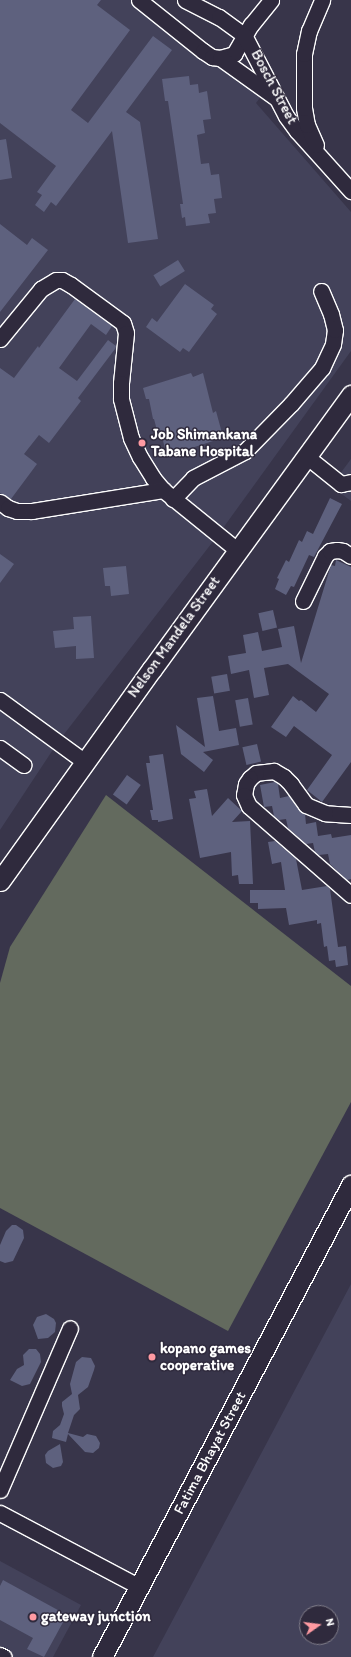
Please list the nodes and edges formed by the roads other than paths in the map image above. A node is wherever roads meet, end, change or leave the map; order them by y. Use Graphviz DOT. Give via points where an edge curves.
graph roads {
  1 [pos="139,0"];
  2 [pos="185,0"];
  3 [pos="322,0"];
  4 [pos="267,1"];
  5 [pos="244,35"];
  6 [pos="220,58"];
  7 [pos="276,98"];
  8 [pos="320,157"];
  9 [pos="351,191"];
  10 [pos="321,291"];
  11 [pos="0,339"];
  12 [pos="351,396"];
  13 [pos="306,456"];
  14 [pos="351,482"];
  15 [pos="168,495"];
  16 [pos="0,502"];
  17 [pos="237,550"];
  18 [pos="351,556"];
  19 [pos="303,601"];
  20 [pos="0,700"];
  21 [pos="0,748"];
  22 [pos="85,762"];
  23 [pos="22,765"];
  24 [pos="351,815"];
  25 [pos="0,881"];
  26 [pos="351,895"];
  27 [pos="351,1185"];
  28 [pos="70,1328"];
  29 [pos="0,1490"];
  30 [pos="0,1513"];
  31 [pos="140,1587"];
  32 [pos="0,1655"];
  33 [pos="4,1657"];
  34 [pos="102,1657"];
  1 -- 6 [label="street" via="212,57"];
  2 -- 5 [label="street, Bosch Street" via="219,17"];
  3 -- 8 [label="street" via="309,31 304,54 303,82 307,125"];
  4 -- 5 [label="street"];
  5 -- 6 [label="street" via="234,54"];
  5 -- 7 [label="street, Bosch Street"];
  6 -- 7 [label="street"];
  7 -- 8 [label="street, Bosch Street" via="297,131"];
  8 -- 9 [label="street, Bosch Street"];
  10 -- 15 [label="street" via="335,330 333,344 322,368 245,451 193,478"];
  11 -- 15 [label="street" via="41,289 56,280 62,280 70,285 123,323 126,333 120,383 126,419 140,458"];
  12 -- 13 [label="main road, Nelson Mandela Street"];
  13 -- 14 [label="street" via="341,484"];
  13 -- 17 [label="main road, Nelson Mandela Street"];
  15 -- 16 [label="street" via="32,511 17,511"];
  15 -- 17 [label="street"];
  17 -- 22 [label="main road, Nelson Mandela Street"];
  18 -- 19 [label="street" via="337,550 325,556"];
  20 -- 22 [label="street"];
  21 -- 23 [label="street"];
  22 -- 25 [label="main road, Nelson Mandela Street"];
  24 -- 26 [label="street" via="325,813 306,805 284,776 274,771 256,773 246,784 244,795 249,806"];
  27 -- 31 [label="main road, Fatima Bhayat Street"];
  28 -- 29 [label="street"];
  30 -- 31 [label="street"];
  31 -- 34 [label="main road, Fatima Bhayat Street"];
  32 -- 33 [label="street"];
}
